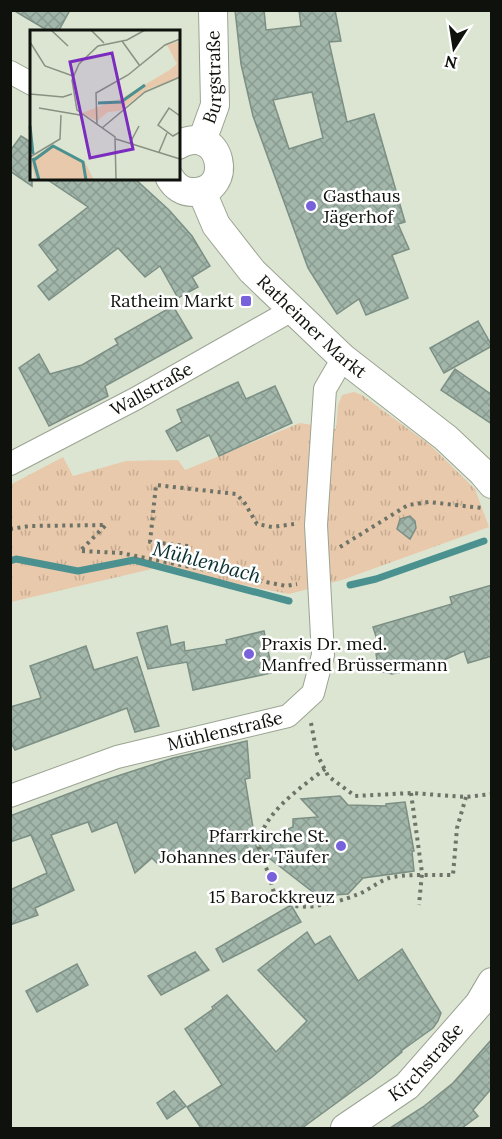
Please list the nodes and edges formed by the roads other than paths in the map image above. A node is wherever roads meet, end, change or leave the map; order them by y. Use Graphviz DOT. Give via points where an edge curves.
graph roads {
  1 [pos="213,10"];
  2 [pos="190,143"];
  3 [pos="171,180"];
  4 [pos="202,192"];
  5 [pos="292,310"];
  6 [pos="343,358"];
  7 [pos="10,464"];
  8 [pos="492,484"];
  9 [pos="10,796"];
  10 [pos="492,981"];
  11 [pos="345,1128"];
  1 -- 2 [label="street, Burgstraße" via="215,105"];
  2 -- 4 [label="street" via="215,151 220,166 215,182"];
  3 -- 4 [label="street" via="182,190"];
  4 -- 5 [label="street, Ratheimer Markt" via="216,225 252,271"];
  5 -- 6 [label="street, Ratheimer Markt"];
  5 -- 7 [label="street, Wallstraße"];
  6 -- 8 [label="street, Ratheimer Markt" via="446,438"];
  6 -- 9 [label="street, Mühlenstraße" via="325,389 316,525 323,655 314,693 288,716 117,757"];
  10 -- 11 [label="street, Kirchstraße" via="479,1004 406,1086"];
}
